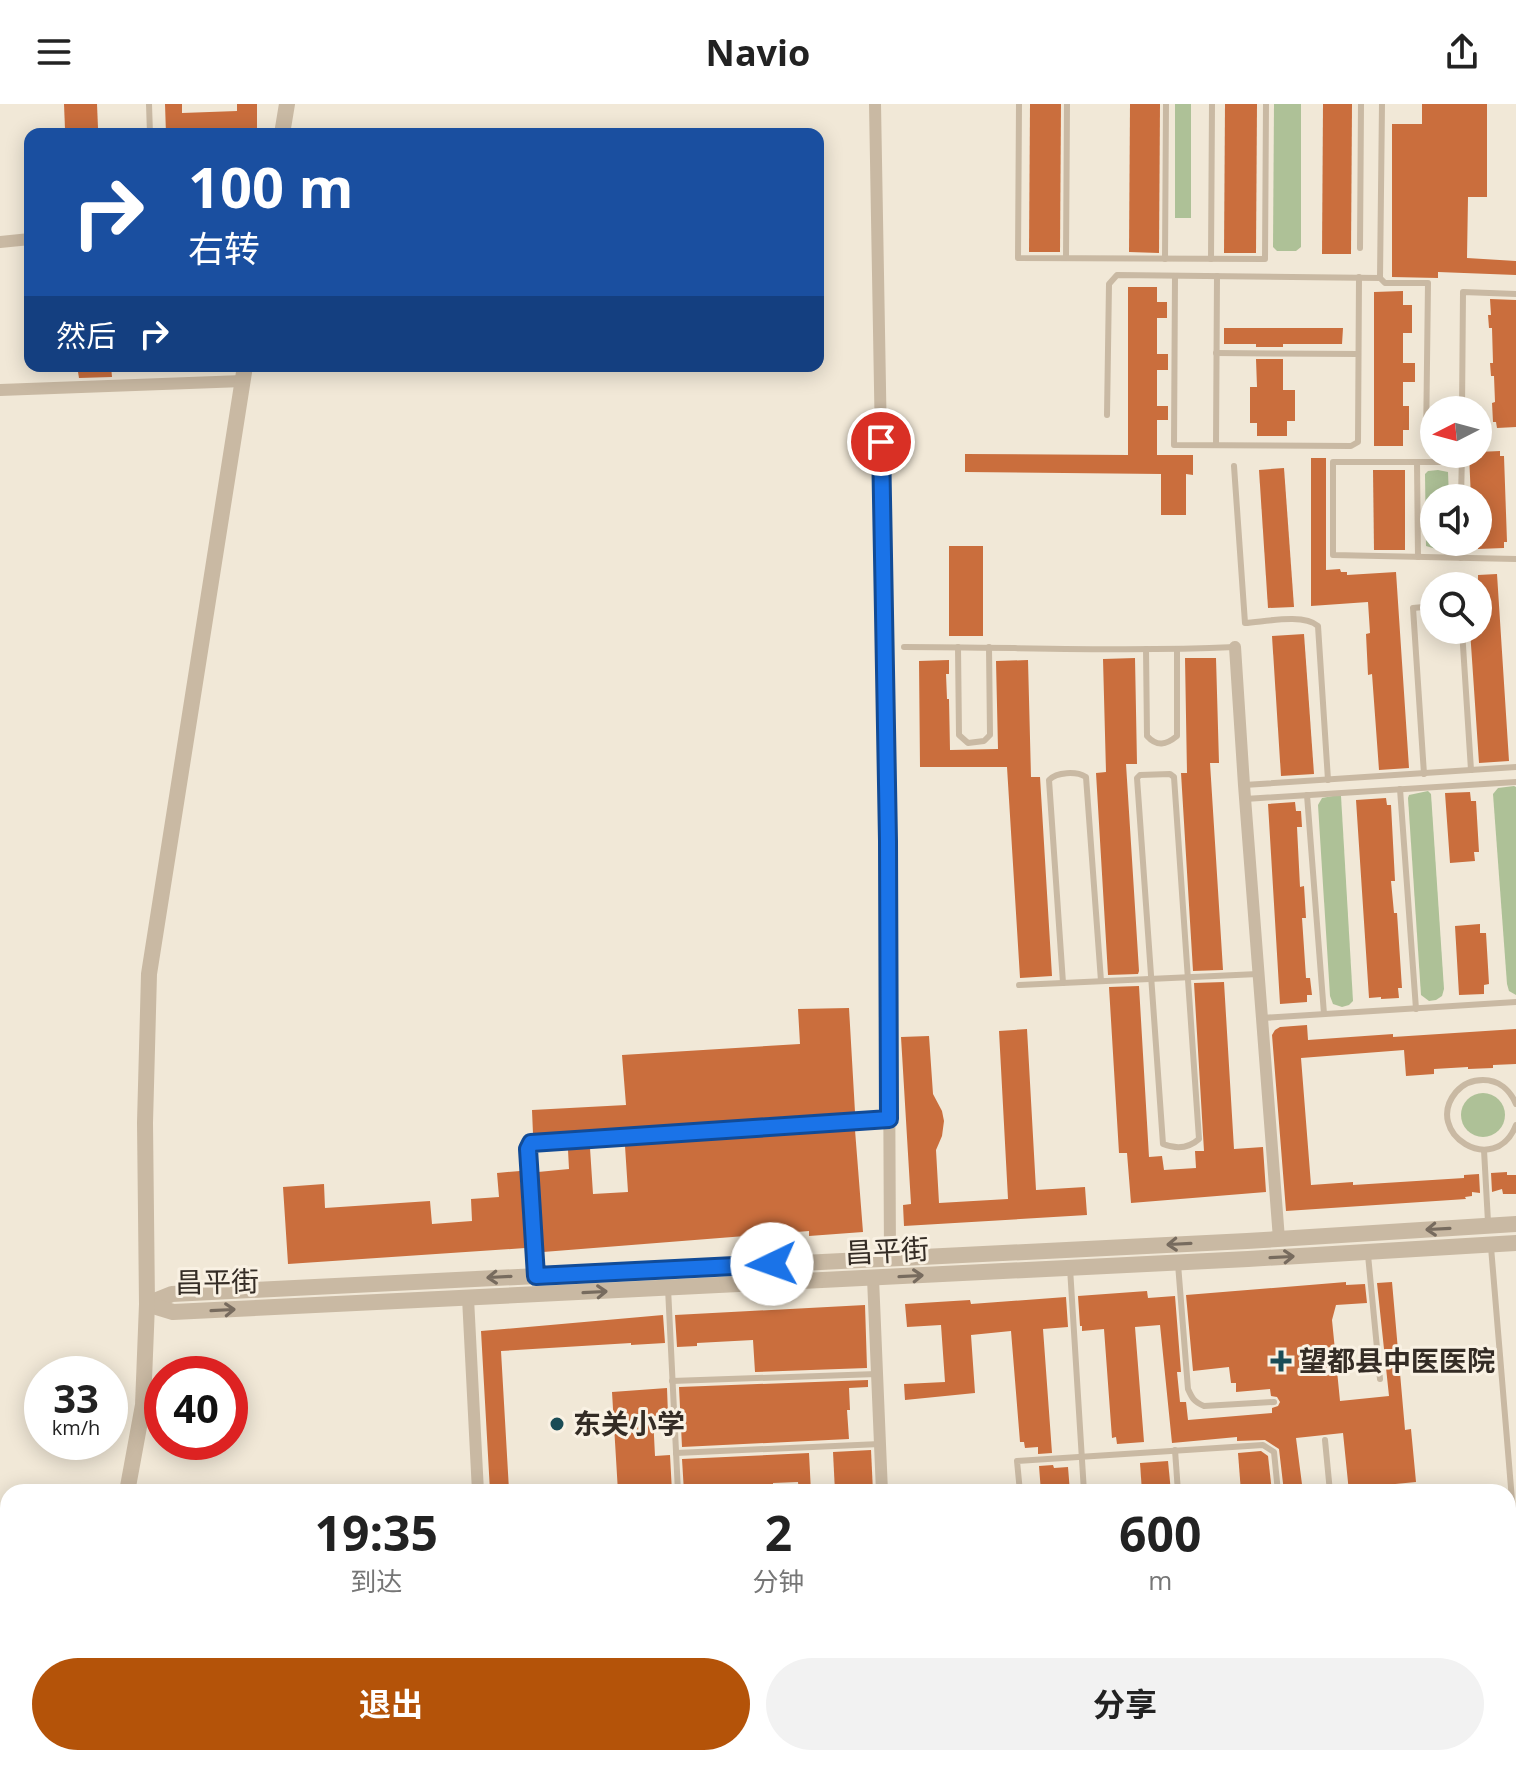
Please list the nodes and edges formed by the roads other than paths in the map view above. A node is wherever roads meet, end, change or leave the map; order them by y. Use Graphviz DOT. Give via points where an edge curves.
graph roads {
  1 [pos="149,104"];
  2 [pos="287,104"];
  3 [pos="875,104"];
  4 [pos="1019,104"];
  5 [pos="1067,104"];
  6 [pos="1166,104"];
  7 [pos="1212,104"];
  8 [pos="1266,104"];
  9 [pos="1361,104"];
  10 [pos="1382,104"];
  11 [pos="150,128"];
  12 [pos="283,128"];
  13 [pos="24,240"];
  14 [pos="0,242"];
  15 [pos="1360,248"];
  16 [pos="1066,258"];
  17 [pos="1165,259"];
  18 [pos="1211,259"];
  19 [pos="1175,276"];
  20 [pos="1217,276"];
  21 [pos="1359,277"];
  22 [pos="1380,278"];
  23 [pos="1516,294"];
  24 [pos="1216,353"];
  25 [pos="1358,354"];
  26 [pos="244,374"];
  27 [pos="0,390"];
  28 [pos="1427,396"];
  29 [pos="1462,396"];
  30 [pos="1107,415"];
  31 [pos="1216,445"];
  32 [pos="1417,462"];
  33 [pos="1420,462"];
  34 [pos="1234,466"];
  35 [pos="1418,557"];
  36 [pos="1461,558"];
  37 [pos="1516,559"];
  38 [pos="1420,607"];
  39 [pos="1463,644"];
  40 [pos="904,647"];
  41 [pos="958,647"];
  42 [pos="989,647"];
  43 [pos="1235,647"];
  44 [pos="1146,649"];
  45 [pos="1177,649"];
  46 [pos="1516,767"];
  47 [pos="1471,770"];
  48 [pos="1424,774"];
  49 [pos="1328,780"];
  50 [pos="1516,782"];
  51 [pos="1244,785"];
  52 [pos="1400,789"];
  53 [pos="1307,795"];
  54 [pos="1245,799"];
  55 [pos="1258,974"];
  56 [pos="1188,977"];
  57 [pos="1151,979"];
  58 [pos="1101,981"];
  59 [pos="1063,983"];
  60 [pos="1019,985"];
  61 [pos="1516,1002"];
  62 [pos="1416,1009"];
  63 [pos="1324,1014"];
  64 [pos="1262,1018"];
  65 [pos="1516,1104"];
  66 [pos="889,1119"];
  67 [pos="1516,1125"];
  68 [pos="1484,1150"];
  69 [pos="1516,1224"];
  70 [pos="1489,1226"];
  71 [pos="1279,1239"];
  72 [pos="1516,1243"];
  73 [pos="1491,1245"];
  74 [pos="1368,1252"];
  75 [pos="890,1258"];
  76 [pos="1178,1263"];
  77 [pos="1070,1268"];
  78 [pos="536,1276"];
  79 [pos="873,1278"];
  80 [pos="668,1288"];
  81 [pos="468,1298"];
  82 [pos="147,1304"];
  83 [pos="877,1374"];
  84 [pos="1380,1379"];
  85 [pos="672,1381"];
  86 [pos="1274,1402"];
  87 [pos="1325,1440"];
  88 [pos="880,1444"];
  89 [pos="1175,1450"];
  90 [pos="676,1453"];
  91 [pos="1082,1456"];
  92 [pos="128,1484"];
  93 [pos="478,1484"];
  94 [pos="678,1484"];
  95 [pos="882,1484"];
  96 [pos="1019,1484"];
  97 [pos="1084,1484"];
  98 [pos="1177,1484"];
  99 [pos="1277,1484"];
  100 [pos="1329,1484"];
  101 [pos="1511,1484"];
  1 -- 11 [label="lane"];
  2 -- 12 [label="street"];
  3 -- 66 [label="street"];
  4 -- 16 [label="lane" via="1018,258"];
  5 -- 16 [label="lane"];
  6 -- 17 [label="lane"];
  7 -- 18 [label="lane"];
  8 -- 18 [label="lane" via="1265,259"];
  9 -- 15 [label="lane"];
  10 -- 22 [label="lane"];
  13 -- 14 [label="street"];
  16 -- 17 [label="lane"];
  17 -- 18 [label="lane"];
  19 -- 20 [label="lane"];
  19 -- 30 [label="lane" via="1117,275 1109,284"];
  19 -- 31 [label="lane" via="1174,445"];
  20 -- 21 [label="lane"];
  20 -- 24 [label="lane"];
  21 -- 22 [label="lane"];
  21 -- 25 [label="lane"];
  22 -- 28 [label="lane" via="1385,283 1428,283"];
  23 -- 29 [label="lane" via="1463,292"];
  24 -- 25 [label="lane"];
  24 -- 31 [label="lane"];
  25 -- 31 [label="lane" via="1358,442"];
  26 -- 27 [label="street"];
  26 -- 82 [label="street" via="149,974"];
  32 -- 33 [label="lane"];
  32 -- 35 [label="lane"];
  32 -- 35 [label="lane" via="1333,462 1333,555"];
  34 -- 49 [label="lane" via="1245,623 1311,620 1318,626"];
  35 -- 36 [label="lane"];
  36 -- 37 [label="lane"];
  38 -- 48 [label="lane" via="1413,608"];
  39 -- 47 [label="lane"];
  40 -- 41 [label="lane"];
  41 -- 42 [label="lane"];
  41 -- 42 [label="lane" via="959,735 968,743 990,735"];
  42 -- 44 [label="lane"];
  43 -- 45 [label="lane"];
  43 -- 51 [label="street"];
  44 -- 45 [label="lane"];
  44 -- 45 [label="lane" via="1147,736 1162,744 1177,736"];
  46 -- 47 [label="lane"];
  47 -- 48 [label="lane"];
  48 -- 49 [label="lane"];
  49 -- 51 [label="lane"];
  50 -- 52 [label="lane"];
  51 -- 54 [label="street"];
  52 -- 53 [label="lane"];
  52 -- 62 [label="lane"];
  53 -- 54 [label="lane"];
  53 -- 63 [label="lane"];
  54 -- 55 [label="street"];
  55 -- 56 [label="lane"];
  55 -- 64 [label="street"];
  56 -- 57 [label="lane"];
  56 -- 57 [label="lane" via="1199,1139 1188,1147 1163,1144"];
  56 -- 57 [label="lane" via="1174,777 1140,775"];
  57 -- 58 [label="lane"];
  58 -- 59 [label="lane"];
  58 -- 59 [label="lane" via="1086,777 1058,774 1049,780"];
  59 -- 60 [label="lane"];
  61 -- 62 [label="lane"];
  62 -- 63 [label="lane"];
  63 -- 64 [label="lane"];
  64 -- 71 [label="street"];
  65 -- 68 [label="lane" via="1505,1088 1489,1080 1470,1082 1455,1093 1448,1110 1450,1127 1460,1142"];
  66 -- 75 [label="street"];
  66 -- 78 [label="street" via="531,1143"];
  67 -- 68 [label="lane" via="1502,1144"];
  68 -- 70 [label="lane"];
  69 -- 70 [label="street, 昌平街"];
  70 -- 71 [label="street, 昌平街, one-way"];
  71 -- 75 [label="street, 昌平街, one-way"];
  72 -- 73 [label="street, 昌平街"];
  73 -- 74 [label="street, 昌平街"];
  73 -- 101 [label="lane"];
  76 -- 74 [label="street, 昌平街, one-way"];
  74 -- 84 [label="lane"];
  75 -- 78 [label="street, 昌平街"];
  76 -- 77 [label="street, 昌平街"];
  76 -- 86 [label="lane" via="1192,1398 1204,1406"];
  79 -- 77 [label="street, 昌平街, one-way"];
  77 -- 91 [label="lane"];
  78 -- 82 [label="street, 昌平街, one-way" via="172,1294"];
  79 -- 80 [label="street, 昌平街"];
  79 -- 83 [label="street"];
  81 -- 80 [label="street, 昌平街, one-way"];
  80 -- 85 [label="lane"];
  82 -- 81 [label="street, 昌平街, one-way" via="173,1312"];
  81 -- 93 [label="street"];
  82 -- 92 [label="street" via="143,1405"];
  83 -- 85 [label="lane"];
  83 -- 88 [label="street"];
  85 -- 90 [label="lane"];
  87 -- 100 [label="lane"];
  88 -- 90 [label="lane"];
  88 -- 95 [label="street"];
  89 -- 91 [label="lane"];
  89 -- 98 [label="lane"];
  89 -- 99 [label="lane" via="1263,1445 1274,1452"];
  90 -- 94 [label="lane"];
  91 -- 96 [label="lane" via="1017,1461"];
  91 -- 97 [label="lane"];
}
